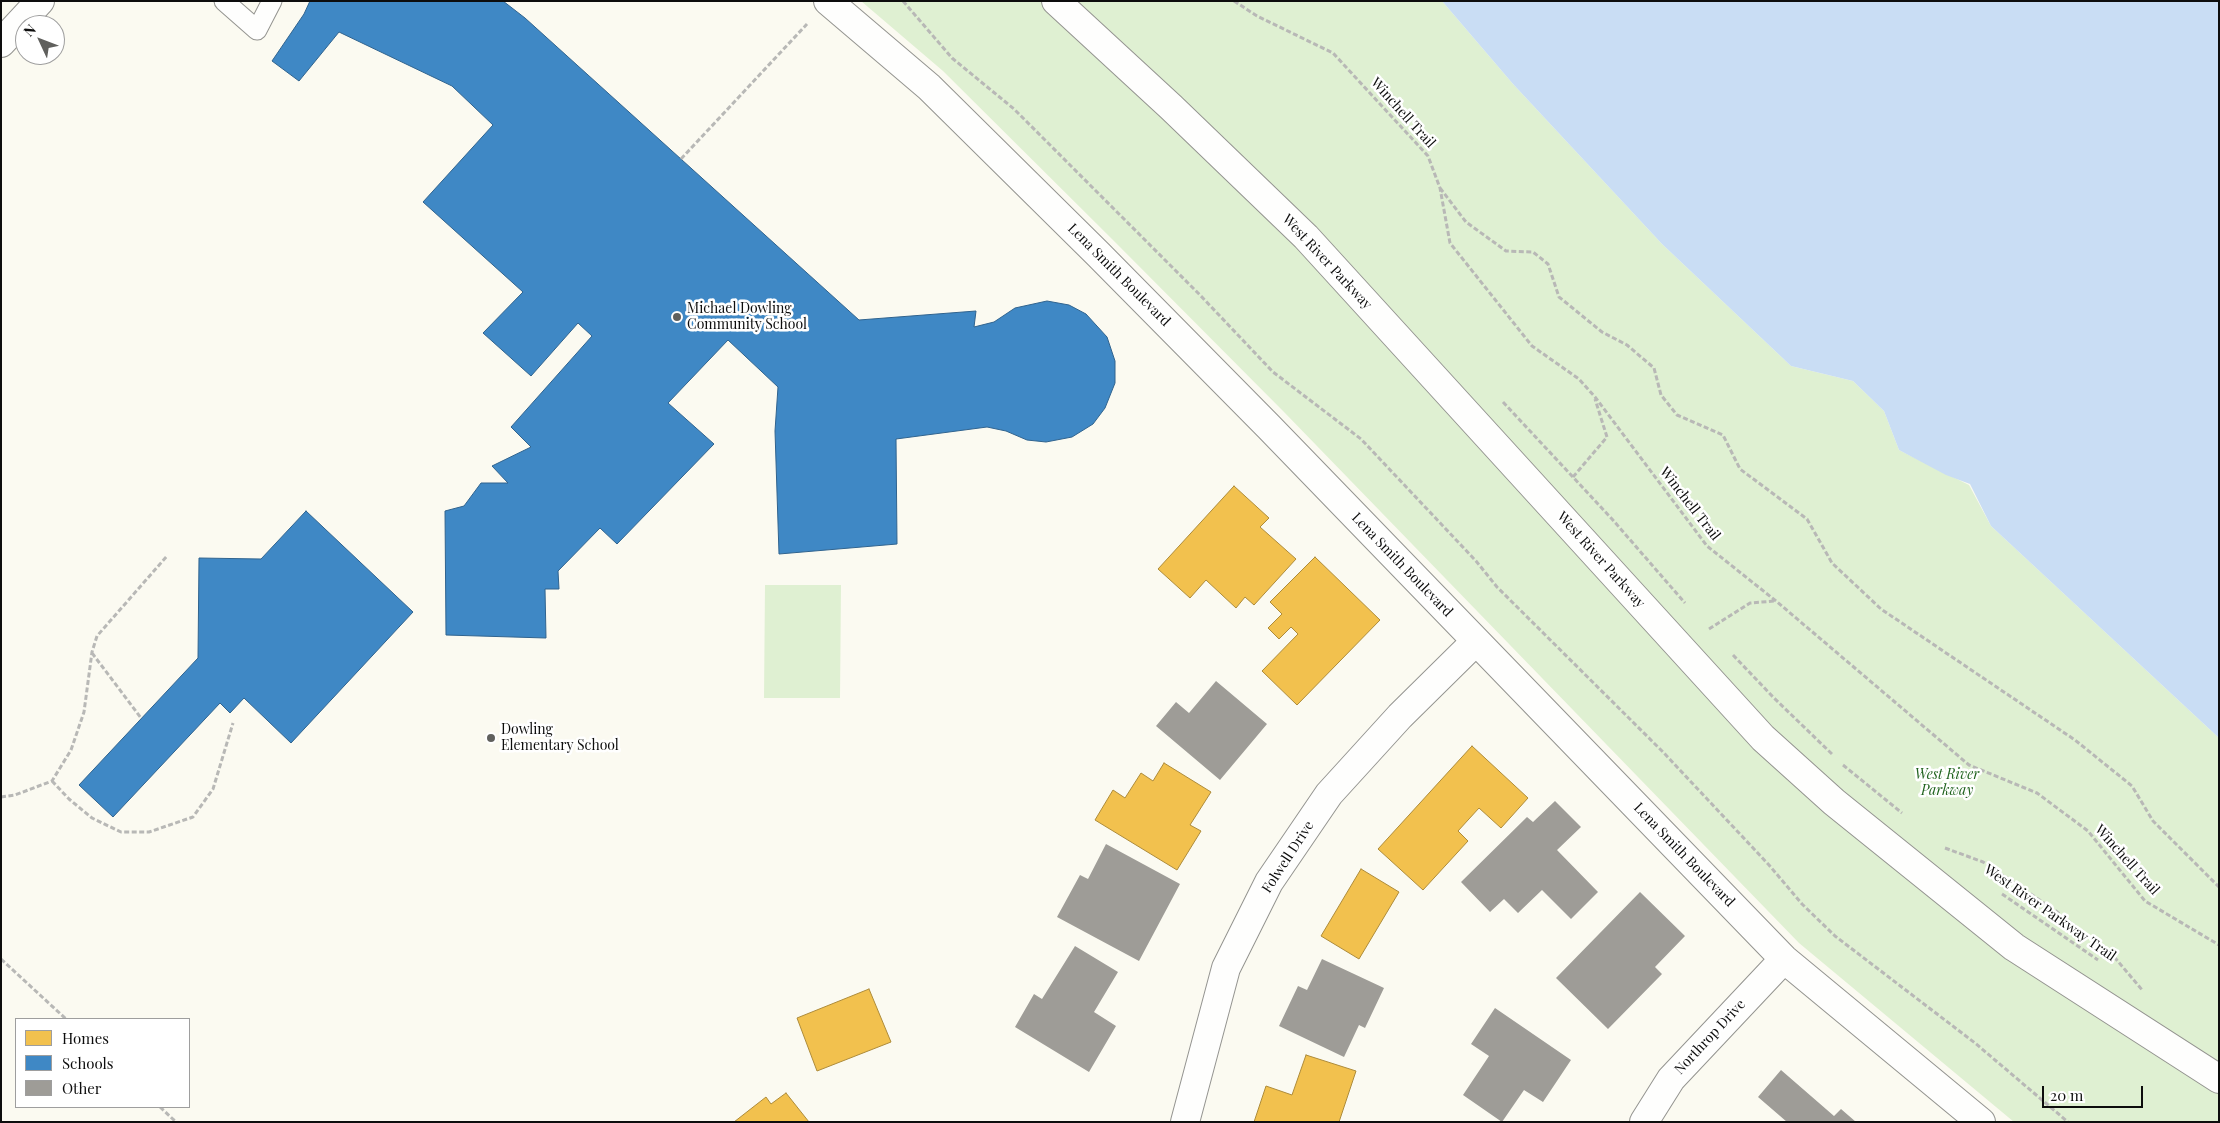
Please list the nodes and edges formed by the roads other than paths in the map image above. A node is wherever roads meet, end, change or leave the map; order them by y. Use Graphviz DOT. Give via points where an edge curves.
graph roads {
  1 [pos="40,1"];
  2 [pos="224,1"];
  3 [pos="272,1"];
  4 [pos="828,1"];
  5 [pos="1056,1"];
  6 [pos="1,43"];
  7 [pos="1475,642"];
  8 [pos="1784,959"];
  9 [pos="2219,1079"];
  10 [pos="1185,1122"];
  11 [pos="1644,1122"];
  12 [pos="1981,1122"];
  1 -- 6 [label="street"];
  2 -- 3 [label="lane" via="257,30"];
  4 -- 7 [label="street, Lena Smith Boulevard" via="928,87 1098,254"];
  5 -- 9 [label="street, West River Parkway" via="1171,106 1306,237 1770,745 1834,802 2014,947"];
  7 -- 8 [label="street, Lena Smith Boulevard"];
  7 -- 10 [label="street, Folwell Drive" via="1400,716 1329,794 1269,882 1226,968"];
  8 -- 11 [label="street, Northrop Drive" via="1671,1079"];
  8 -- 12 [label="street, Lena Smith Boulevard"];
}
